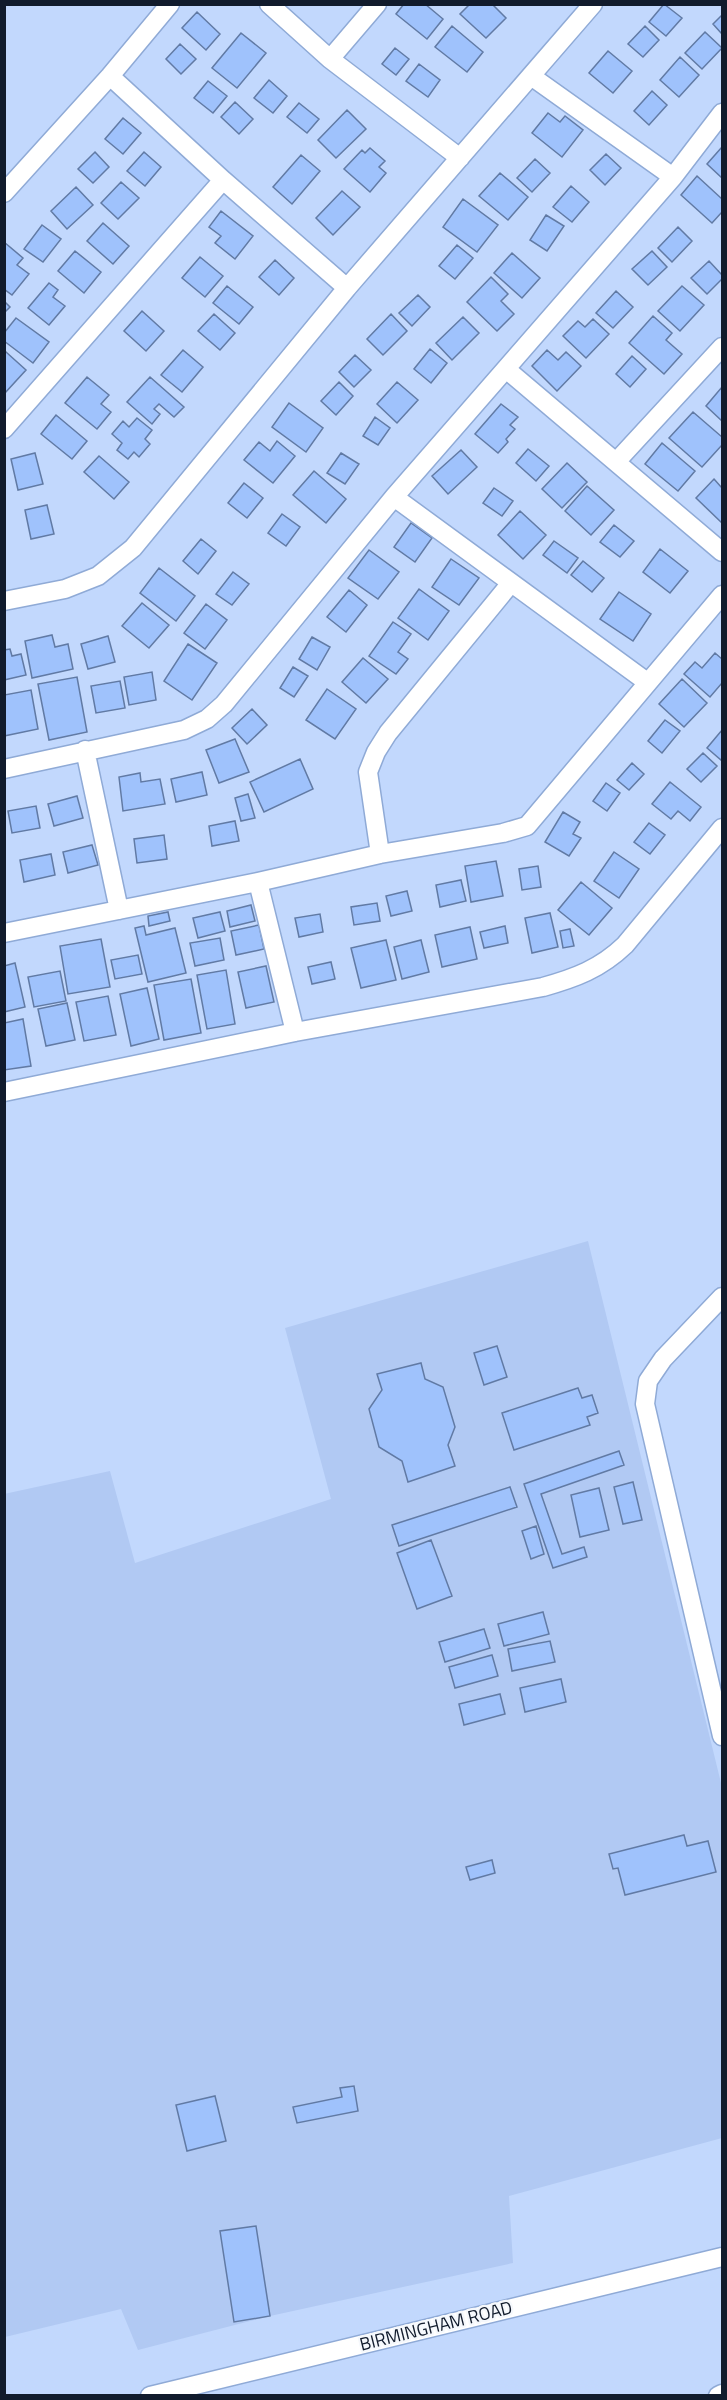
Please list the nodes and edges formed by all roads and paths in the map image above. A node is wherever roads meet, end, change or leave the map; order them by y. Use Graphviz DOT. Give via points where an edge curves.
graph roads {
  1 [pos="170,4"];
  2 [pos="269,4"];
  3 [pos="377,4"];
  4 [pos="593,4"];
  5 [pos="330,59"];
  6 [pos="110,76"];
  7 [pos="531,76"];
  8 [pos="723,113"];
  9 [pos="460,158"];
  10 [pos="673,177"];
  11 [pos="223,180"];
  12 [pos="4,193"];
  13 [pos="347,288"];
  14 [pos="723,347"];
  15 [pos="506,369"];
  16 [pos="4,429"];
  17 [pos="616,462"];
  18 [pos="394,497"];
  19 [pos="723,552"];
  20 [pos="511,583"];
  21 [pos="723,595"];
  22 [pos="4,602"];
  23 [pos="647,682"];
  24 [pos="85,750"];
  25 [pos="4,769"];
  26 [pos="723,828"];
  27 [pos="380,854"];
  28 [pos="258,882"];
  29 [pos="119,910"];
  30 [pos="4,933"];
  31 [pos="295,1032"];
  32 [pos="4,1092"];
  33 [pos="723,1297"];
  34 [pos="723,1736"];
  35 [pos="723,2257"];
  36 [pos="723,2394"];
  37 [pos="150,2396"];
  38 [pos="718,2396"];
  1 -- 6 [label="street"];
  2 -- 5 [label="street"];
  3 -- 5 [label="street"];
  4 -- 7 [label="street"];
  5 -- 9 [label="street"];
  6 -- 11 [label="street"];
  6 -- 12 [label="street"];
  7 -- 9 [label="street"];
  7 -- 10 [label="street"];
  8 -- 10 [label="street"];
  9 -- 13 [label="street"];
  10 -- 15 [label="street"];
  11 -- 13 [label="street"];
  11 -- 16 [label="street"];
  13 -- 22 [label="street" via="134,548 98,576 65,589"];
  14 -- 17 [label="street"];
  15 -- 17 [label="street"];
  15 -- 18 [label="street"];
  17 -- 19 [label="street"];
  18 -- 20 [label="street"];
  18 -- 24 [label="street" via="224,704 207,719 184,730"];
  20 -- 23 [label="street"];
  20 -- 27 [label="street" via="376,752 368,772"];
  21 -- 23 [label="street"];
  23 -- 27 [label="street" via="527,826"];
  24 -- 25 [label="street"];
  24 -- 29 [label="street"];
  26 -- 31 [label="street" via="625,945 607,962 582,976 543,987"];
  27 -- 28 [label="street"];
  28 -- 29 [label="street"];
  28 -- 31 [label="street"];
  29 -- 30 [label="street"];
  31 -- 32 [label="street"];
  33 -- 34 [label="street" via="663,1359 648,1381 645,1404"];
  35 -- 37 [label="street, BIRMINGHAM ROAD"];
  36 -- 38 [label="street"];
}
